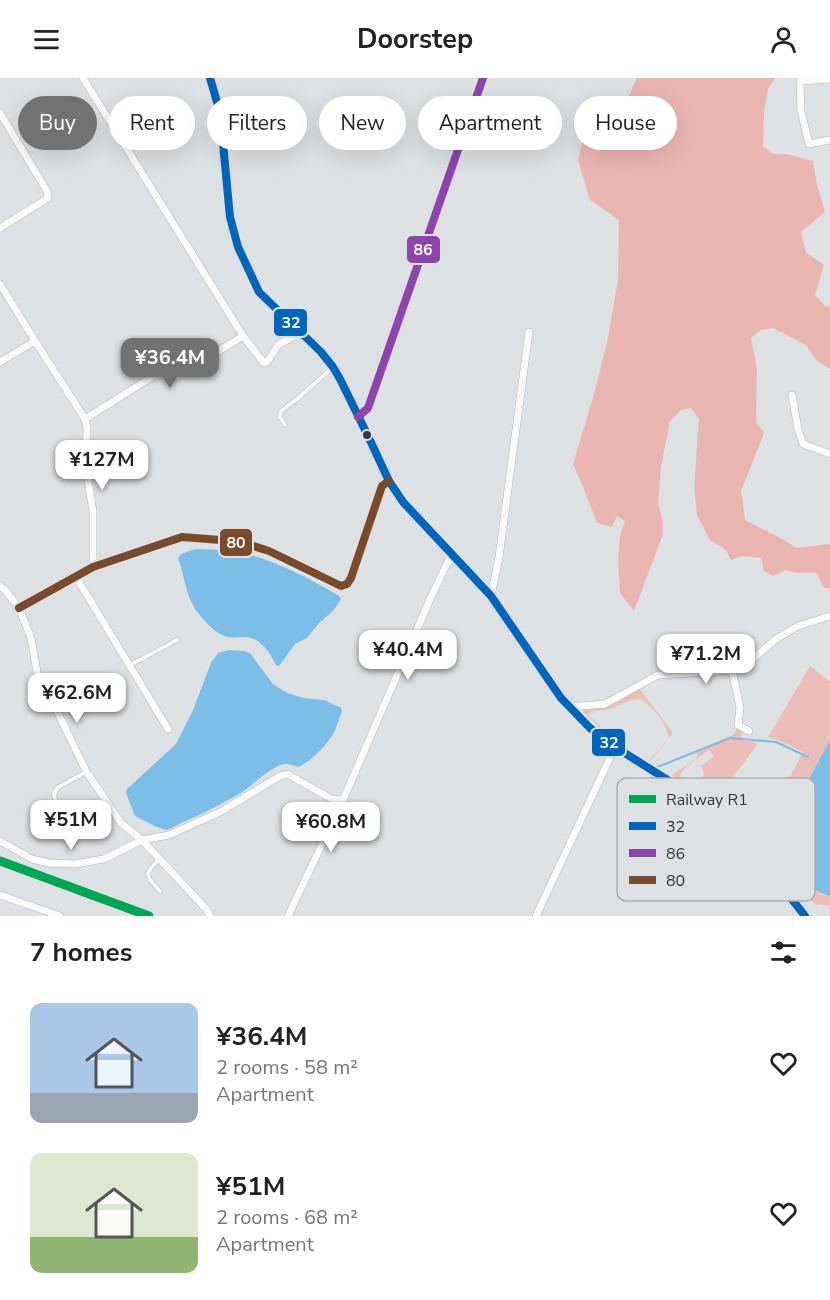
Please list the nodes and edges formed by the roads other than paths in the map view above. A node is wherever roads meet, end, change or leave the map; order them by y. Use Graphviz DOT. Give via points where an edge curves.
graph roads {
  1 [pos="83,78"];
  2 [pos="210,78"];
  3 [pos="483,78"];
  4 [pos="830,79"];
  5 [pos="0,113"];
  6 [pos="830,140"];
  7 [pos="0,228"];
  8 [pos="0,284"];
  9 [pos="529,332"];
  10 [pos="300,333"];
  11 [pos="243,336"];
  12 [pos="35,341"];
  13 [pos="0,362"];
  14 [pos="333,368"];
  15 [pos="792,395"];
  16 [pos="358,417"];
  17 [pos="85,419"];
  18 [pos="285,425"];
  19 [pos="830,454"];
  20 [pos="389,481"];
  21 [pos="452,553"];
  22 [pos="93,567"];
  23 [pos="76,576"];
  24 [pos="0,586"];
  25 [pos="491,596"];
  26 [pos="19,608"];
  27 [pos="830,616"];
  28 [pos="177,639"];
  29 [pos="129,666"];
  30 [pos="732,670"];
  31 [pos="570,707"];
  32 [pos="168,729"];
  33 [pos="749,731"];
  34 [pos="615,747"];
  35 [pos="86,771"];
  36 [pos="664,778"];
  37 [pos="343,800"];
  38 [pos="59,816"];
  39 [pos="142,840"];
  40 [pos="0,841"];
  41 [pos="159,859"];
  42 [pos="160,891"];
  43 [pos="0,895"];
  44 [pos="297,895"];
  45 [pos="793,901"];
  46 [pos="60,916"];
  47 [pos="210,916"];
  48 [pos="283,916"];
  49 [pos="288,916"];
  50 [pos="536,916"];
  51 [pos="805,916"];
  1 -- 11 [label="street"];
  2 -- 10 [label="street" via="220,111 230,217 238,247 259,292"];
  3 -- 16 [label="street" via="368,408"];
  4 -- 6 [label="street" via="800,81 801,111 809,144"];
  5 -- 7 [label="street" via="48,198"];
  8 -- 12 [label="street"];
  9 -- 25 [label="street"];
  10 -- 11 [label="street" via="278,345 264,363"];
  10 -- 14 [label="street"];
  11 -- 17 [label="street" via="178,376 155,375"];
  12 -- 13 [label="street"];
  12 -- 17 [label="street"];
  14 -- 16 [label="street"];
  14 -- 18 [label="lane" via="280,411"];
  15 -- 19 [label="street" via="803,444"];
  16 -- 20 [label="street"];
  17 -- 22 [label="street"];
  20 -- 21 [label="street" via="403,502"];
  20 -- 22 [label="street" via="382,486 347,584 340,586 250,545 195,537 182,537"];
  21 -- 25 [label="street"];
  21 -- 37 [label="street"];
  22 -- 23 [label="street"];
  23 -- 26 [label="street"];
  23 -- 29 [label="street"];
  24 -- 26 [label="street"];
  25 -- 31 [label="street"];
  26 -- 35 [label="street" via="31,638 41,686"];
  27 -- 30 [label="street" via="798,626"];
  28 -- 29 [label="lane"];
  29 -- 32 [label="street"];
  30 -- 31 [label="street" via="658,675 605,704"];
  30 -- 33 [label="street" via="740,707 738,725"];
  31 -- 34 [label="street"];
  34 -- 36 [label="street"];
  34 -- 50 [label="street"];
  35 -- 38 [label="lane" via="57,788 54,794"];
  35 -- 39 [label="street" via="121,823"];
  37 -- 39 [label="street" via="332,799 287,774 179,831"];
  37 -- 44 [label="street"];
  39 -- 40 [label="street" via="104,859 75,864 32,859"];
  39 -- 41 [label="street"];
  41 -- 42 [label="lane" via="148,873"];
  41 -- 47 [label="street"];
  43 -- 46 [label="street"];
  44 -- 48 [label="street"];
  44 -- 49 [label="street"];
  45 -- 51 [label="street"];
}
